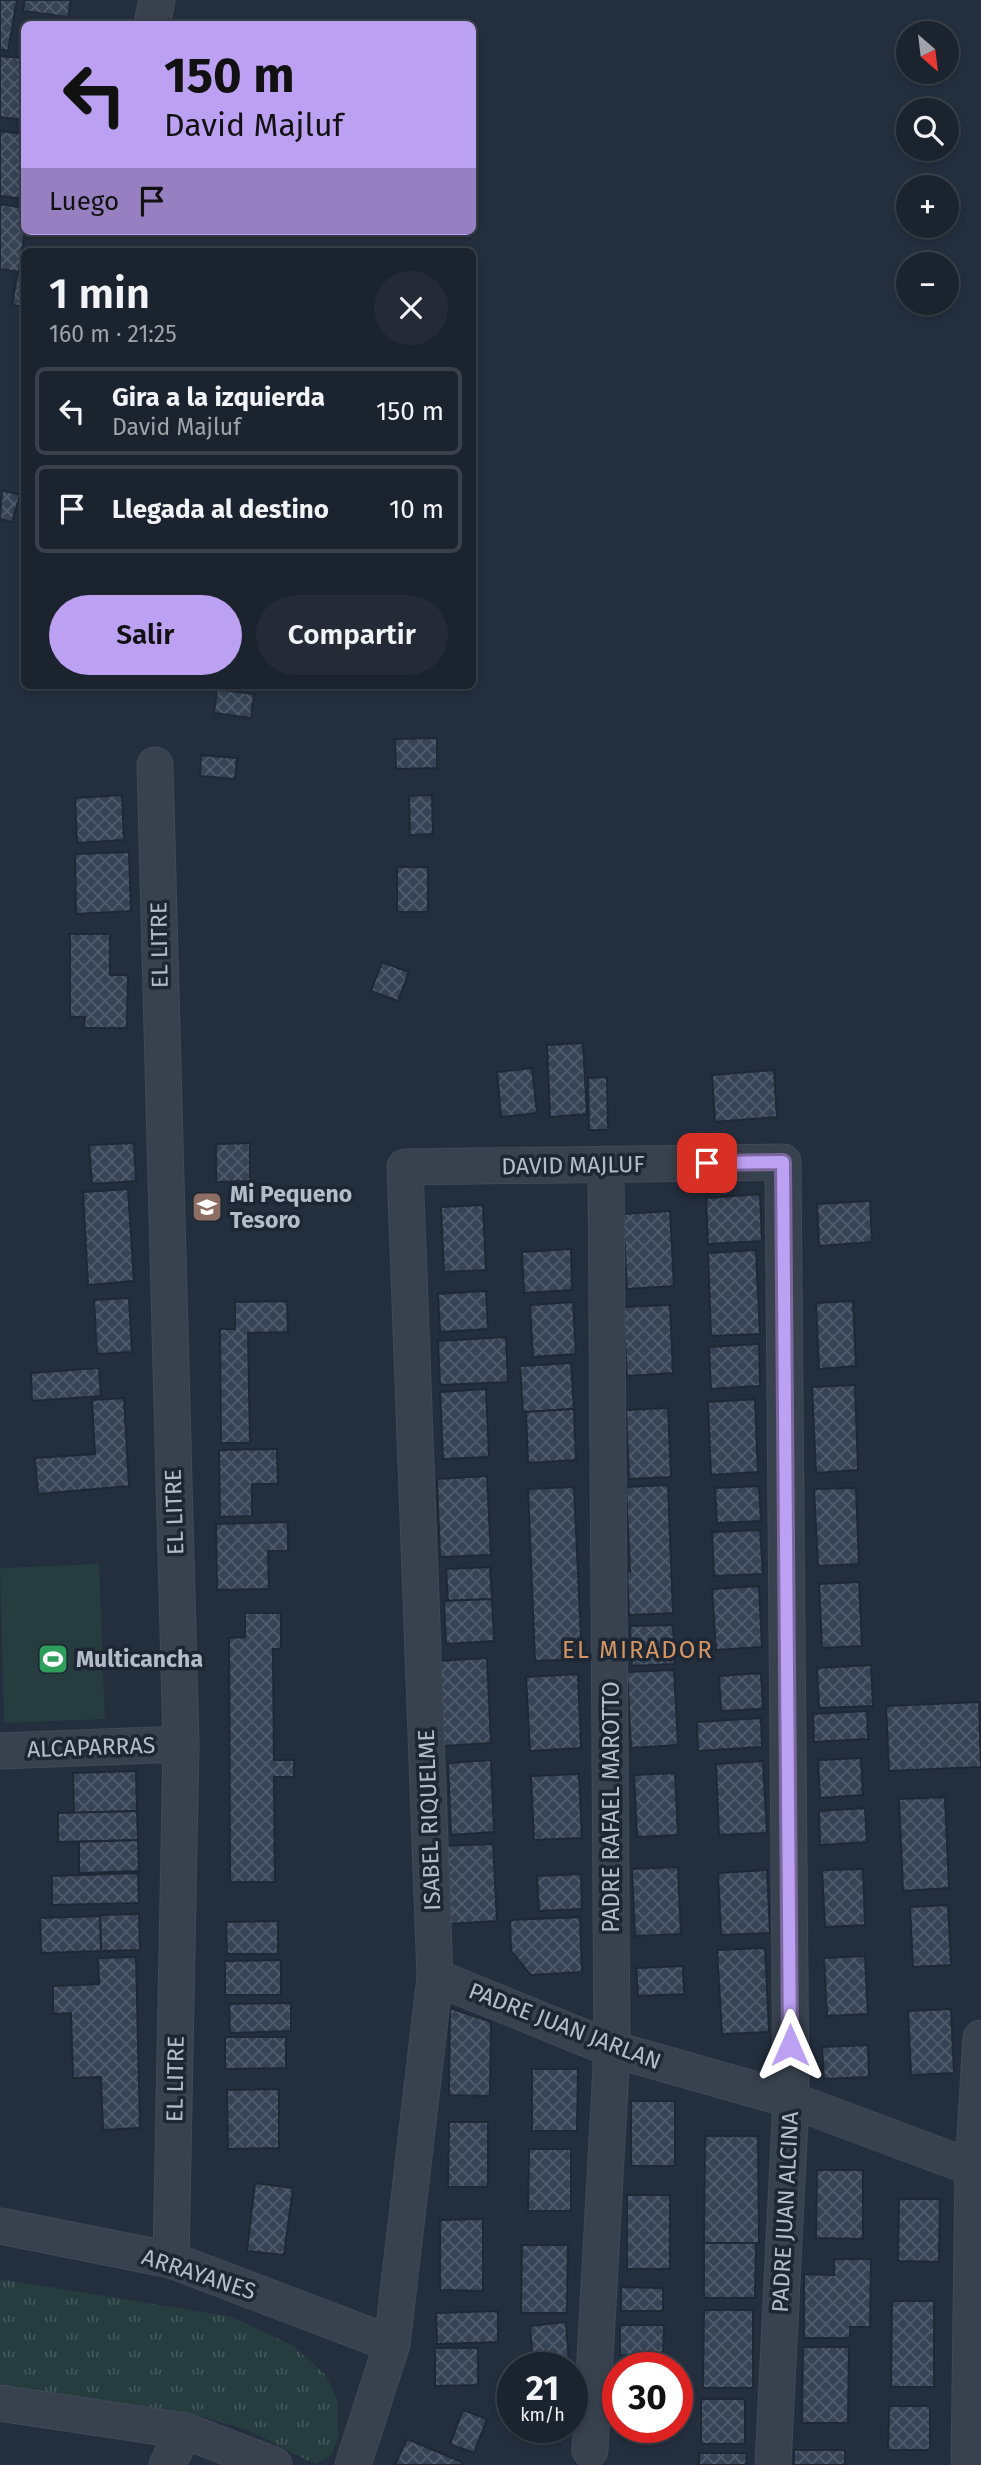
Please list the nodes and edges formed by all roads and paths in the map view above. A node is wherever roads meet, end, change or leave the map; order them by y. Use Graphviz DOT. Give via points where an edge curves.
graph roads {
  1 [pos="157,0"];
  2 [pos="153,21"];
  3 [pos="155,765"];
  4 [pos="783,1162"];
  5 [pos="606,1164"];
  6 [pos="405,1167"];
  7 [pos="181,1744"];
  8 [pos="0,1751"];
  9 [pos="435,1977"];
  10 [pos="981,2038"];
  11 [pos="612,2049"];
  12 [pos="791,2100"];
  13 [pos="973,2168"];
  14 [pos="0,2226"];
  15 [pos="171,2260"];
  16 [pos="392,2344"];
  17 [pos="0,2403"];
  18 [pos="185,2431"];
  19 [pos="590,2450"];
  20 [pos="167,2465"];
  21 [pos="274,2465"];
  22 [pos="354,2465"];
  23 [pos="773,2465"];
  24 [pos="970,2465"];
  1 -- 2 [label="street"];
  3 -- 7 [label="street, EL LITRE"];
  4 -- 5 [label="street, DAVID MAJLUF"];
  4 -- 12 [label="street, PADRE JUAN ALCINA"];
  5 -- 6 [label="street, DAVID MAJLUF"];
  5 -- 11 [label="street, PADRE RAFAEL MAROTTO"];
  6 -- 9 [label="street, ISABEL RIQUELME"];
  7 -- 8 [label="street, ALCAPARRAS"];
  7 -- 15 [label="street, EL LITRE"];
  9 -- 11 [label="street, PADRE JUAN JARLAN"];
  9 -- 16 [label="street, ISABEL RIQUELME"];
  10 -- 13 [label="street"];
  11 -- 12 [label="street, PADRE JUAN JARLAN"];
  11 -- 19 [label="street, PADRE RAFAEL MAROTTO"];
  12 -- 13 [label="street, PADRE JUAN JARLAN"];
  12 -- 23 [label="street, PADRE JUAN ALCINA"];
  13 -- 24 [label="street"];
  14 -- 15 [label="street, ARRAYANES"];
  15 -- 16 [label="street, ARRAYANES"];
  16 -- 22 [label="street, ISABEL RIQUELME"];
  17 -- 18 [label="street"];
  18 -- 20 [label="street"];
  18 -- 21 [label="street"];
}
